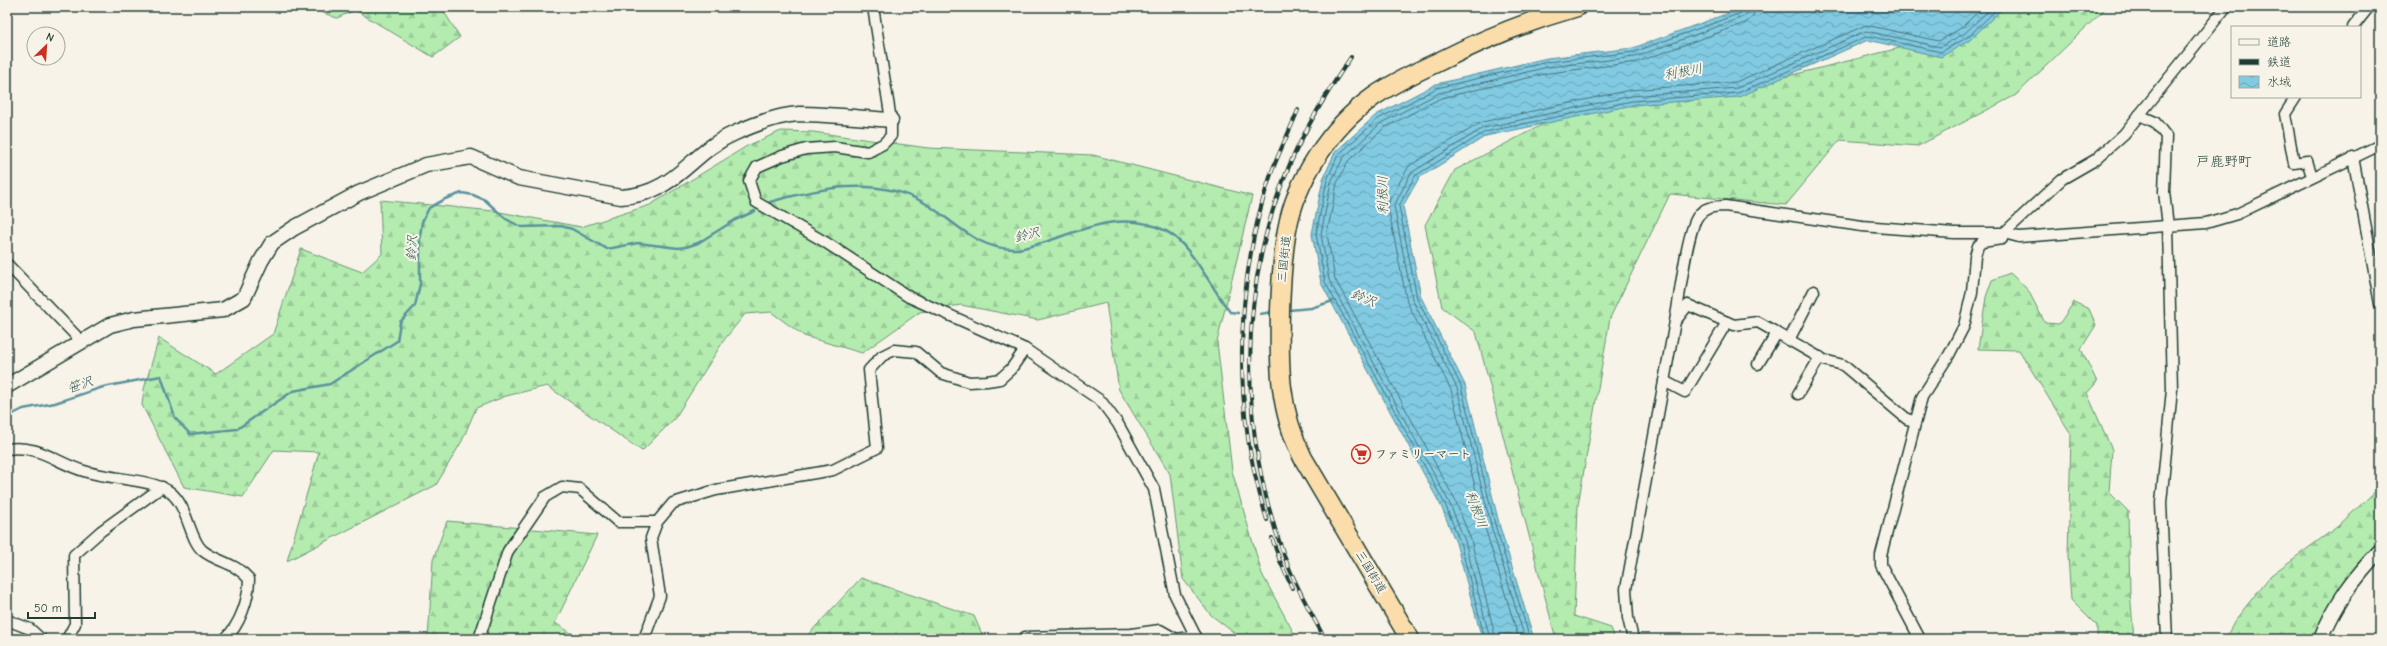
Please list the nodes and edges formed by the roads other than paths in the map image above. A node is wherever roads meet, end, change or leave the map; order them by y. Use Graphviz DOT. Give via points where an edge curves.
graph roads {
  1 [pos="873,7"];
  2 [pos="1577,7"];
  3 [pos="2226,7"];
  4 [pos="2370,7"];
  5 [pos="2354,26"];
  6 [pos="2295,98"];
  7 [pos="2139,116"];
  8 [pos="891,120"];
  9 [pos="2380,145"];
  10 [pos="2353,157"];
  11 [pos="2312,176"];
  12 [pos="2168,226"];
  13 [pos="2004,233"];
  14 [pos="7,264"];
  15 [pos="1814,290"];
  16 [pos="2380,304"];
  17 [pos="1675,320"];
  18 [pos="1727,322"];
  19 [pos="1778,334"];
  20 [pos="1789,340"];
  21 [pos="82,342"];
  22 [pos="1025,349"];
  23 [pos="1820,357"];
  24 [pos="1758,364"];
  25 [pos="1664,381"];
  26 [pos="7,386"];
  27 [pos="1798,394"];
  28 [pos="1914,421"];
  29 [pos="7,449"];
  30 [pos="162,487"];
  31 [pos="657,522"];
  32 [pos="2380,551"];
  33 [pos="7,620"];
  34 [pos="1131,636"];
  35 [pos="1025,637"];
  36 [pos="1197,638"];
  37 [pos="41,639"];
  38 [pos="67,639"];
  39 [pos="225,639"];
  40 [pos="479,639"];
  41 [pos="644,639"];
  42 [pos="1410,639"];
  43 [pos="1633,639"];
  44 [pos="1920,639"];
  45 [pos="2167,639"];
  46 [pos="2321,639"];
  1 -- 8 [label="street"];
  2 -- 42 [label="highway, 三国街道" via="1526,22 1492,36 1372,97 1338,129 1322,150 1304,180 1287,229 1281,277 1279,351 1284,408 1290,430 1303,458"];
  3 -- 7 [label="street"];
  4 -- 5 [label="street"];
  6 -- 11 [label="street" via="2285,114 2294,163 2307,161"];
  7 -- 12 [label="street" via="2155,122 2166,136 2164,192"];
  7 -- 13 [label="street" via="2106,152 2062,179"];
  8 -- 21 [label="street" via="798,114 778,119 735,133 710,147 666,184 636,197 621,197 519,178 471,157 426,165 359,193 294,228 272,243 244,298 223,310 134,318 110,325"];
  8 -- 22 [label="street" via="891,136 868,152 834,147 806,149 757,167 749,181 756,202 825,242 909,296"];
  9 -- 10 [label="street"];
  10 -- 11 [label="street"];
  10 -- 16 [label="street"];
  11 -- 12 [label="street" via="2236,214 2206,223"];
  12 -- 13 [label="street" via="2019,237"];
  12 -- 45 [label="street" via="2172,389 2161,503"];
  13 -- 17 [label="street" via="1954,233 1862,226 1747,209 1712,207 1698,216 1693,228"];
  13 -- 28 [label="street" via="2002,239 1982,242 1978,246 1972,292 1964,326 1922,397"];
  14 -- 21 [label="street"];
  15 -- 20 [label="street"];
  17 -- 18 [label="street" via="1688,305"];
  17 -- 25 [label="street"];
  18 -- 19 [label="street" via="1734,325 1758,322"];
  18 -- 25 [label="street" via="1685,392"];
  19 -- 20 [label="street"];
  19 -- 24 [label="street"];
  20 -- 23 [label="street"];
  21 -- 26 [label="street"];
  22 -- 31 [label="street" via="1011,369 1000,379 969,382 941,373 916,352 894,350 882,356 869,370 877,448 833,470 716,490 673,503"];
  22 -- 36 [label="street" via="1101,401 1118,424 1154,489 1175,595"];
  23 -- 27 [label="street"];
  23 -- 28 [label="street" via="1843,365 1907,419"];
  25 -- 43 [label="street" via="1626,589 1628,618"];
  28 -- 44 [label="street" via="1883,542 1881,565"];
  29 -- 30 [label="street" via="21,446 83,471"];
  30 -- 38 [label="street" via="101,531 74,555 75,624"];
  30 -- 39 [label="street" via="171,492 182,507 202,550 236,567 249,579 238,621"];
  31 -- 40 [label="street" via="618,522 580,489 562,487 545,496 508,551"];
  31 -- 41 [label="street" via="651,538 660,596"];
  32 -- 46 [label="street" via="2345,591"];
  33 -- 37 [label="street" via="30,629"];
  34 -- 35 [label="street"];
  34 -- 36 [label="street" via="1160,630 1176,639"];
}
